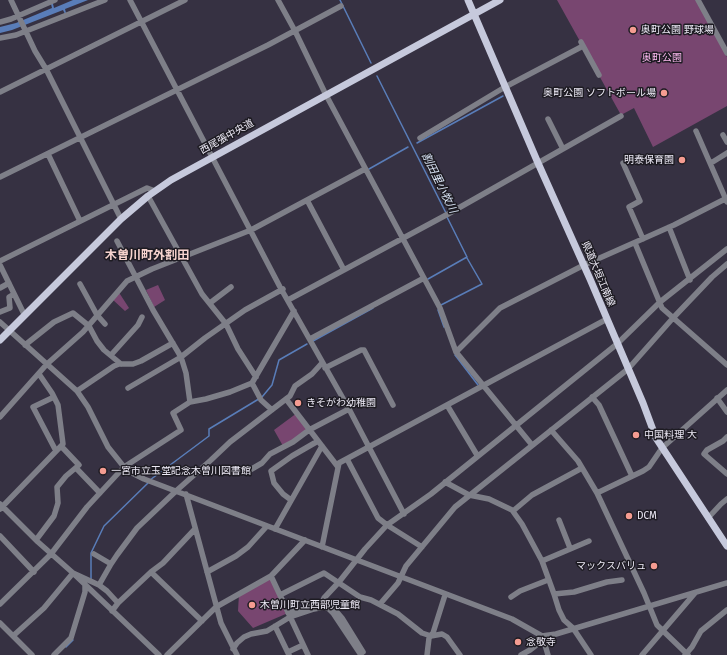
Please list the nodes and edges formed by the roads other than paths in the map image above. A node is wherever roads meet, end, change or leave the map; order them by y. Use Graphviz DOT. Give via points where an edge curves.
graph roads {
  1 [pos="11,0"];
  2 [pos="55,0"];
  3 [pos="105,0"];
  4 [pos="130,0"];
  5 [pos="185,0"];
  6 [pos="278,0"];
  7 [pos="468,0"];
  8 [pos="500,0"];
  9 [pos="698,0"];
  10 [pos="341,6"];
  11 [pos="474,14"];
  12 [pos="18,16"];
  13 [pos="0,22"];
  14 [pos="142,22"];
  15 [pos="295,31"];
  16 [pos="25,32"];
  17 [pos="10,37"];
  18 [pos="0,38"];
  19 [pos="0,42"];
  20 [pos="727,53"];
  21 [pos="46,70"];
  22 [pos="598,75"];
  23 [pos="505,87"];
  24 [pos="177,89"];
  25 [pos="0,92"];
  26 [pos="326,95"];
  27 [pos="621,116"];
  28 [pos="548,118"];
  29 [pos="696,130"];
  30 [pos="723,135"];
  31 [pos="80,138"];
  32 [pos="420,138"];
  33 [pos="727,142"];
  34 [pos="563,149"];
  35 [pos="727,153"];
  36 [pos="48,154"];
  37 [pos="212,157"];
  38 [pos="538,163"];
  39 [pos="623,163"];
  40 [pos="711,163"];
  41 [pos="365,169"];
  42 [pos="0,177"];
  43 [pos="155,191"];
  44 [pos="148,196"];
  45 [pos="307,200"];
  46 [pos="726,201"];
  47 [pos="113,205"];
  48 [pos="121,218"];
  49 [pos="80,221"];
  50 [pos="669,227"];
  51 [pos="251,230"];
  52 [pos="403,237"];
  53 [pos="643,239"];
  54 [pos="117,241"];
  55 [pos="635,243"];
  56 [pos="727,250"];
  57 [pos="181,257"];
  58 [pos="0,261"];
  59 [pos="727,264"];
  60 [pos="0,265"];
  61 [pos="584,265"];
  62 [pos="344,270"];
  63 [pos="136,275"];
  64 [pos="424,278"];
  65 [pos="690,280"];
  66 [pos="9,283"];
  67 [pos="80,284"];
  68 [pos="231,287"];
  69 [pos="0,288"];
  70 [pos="283,289"];
  71 [pos="14,294"];
  72 [pos="288,300"];
  73 [pos="660,302"];
  74 [pos="210,303"];
  75 [pos="294,311"];
  76 [pos="0,312"];
  77 [pos="24,314"];
  78 [pos="97,315"];
  79 [pos="142,317"];
  80 [pos="673,318"];
  81 [pos="607,319"];
  82 [pos="0,322"];
  83 [pos="105,324"];
  84 [pos="226,324"];
  85 [pos="89,326"];
  86 [pos="9,331"];
  87 [pos="310,339"];
  88 [pos="0,340"];
  89 [pos="173,343"];
  90 [pos="617,344"];
  91 [pos="25,345"];
  92 [pos="456,352"];
  93 [pos="112,356"];
  94 [pos="181,357"];
  95 [pos="48,364"];
  96 [pos="121,364"];
  97 [pos="727,365"];
  98 [pos="324,366"];
  99 [pos="628,369"];
  100 [pos="39,374"];
  101 [pos="256,377"];
  102 [pos="252,383"];
  103 [pos="483,386"];
  104 [pos="128,388"];
  105 [pos="727,390"];
  106 [pos="77,391"];
  107 [pos="54,397"];
  108 [pos="592,397"];
  109 [pos="717,398"];
  110 [pos="286,399"];
  111 [pos="190,402"];
  112 [pos="447,405"];
  113 [pos="394,406"];
  114 [pos="349,409"];
  115 [pos="272,410"];
  116 [pos="727,412"];
  117 [pos="0,417"];
  118 [pos="515,424"];
  119 [pos="309,430"];
  120 [pos="551,430"];
  121 [pos="727,437"];
  122 [pos="318,441"];
  123 [pos="532,445"];
  124 [pos="322,446"];
  125 [pos="369,447"];
  126 [pos="662,448"];
  127 [pos="58,449"];
  128 [pos="476,455"];
  129 [pos="347,459"];
  130 [pos="124,467"];
  131 [pos="338,467"];
  132 [pos="76,468"];
  133 [pos="582,468"];
  134 [pos="250,470"];
  135 [pos="727,474"];
  136 [pos="632,476"];
  137 [pos="445,482"];
  138 [pos="176,491"];
  139 [pos="100,493"];
  140 [pos="597,493"];
  141 [pos="186,494"];
  142 [pos="469,495"];
  143 [pos="727,499"];
  144 [pos="292,500"];
  145 [pos="1,506"];
  146 [pos="513,511"];
  147 [pos="404,514"];
  148 [pos="708,518"];
  149 [pos="559,520"];
  150 [pos="388,525"];
  151 [pos="267,526"];
  152 [pos="195,529"];
  153 [pos="275,529"];
  154 [pos="0,536"];
  155 [pos="36,540"];
  156 [pos="305,540"];
  157 [pos="589,541"];
  158 [pos="727,546"];
  159 [pos="322,547"];
  160 [pos="422,547"];
  161 [pos="570,548"];
  162 [pos="51,554"];
  163 [pos="94,554"];
  164 [pos="357,560"];
  165 [pos="542,561"];
  166 [pos="112,564"];
  167 [pos="34,572"];
  168 [pos="151,572"];
  169 [pos="207,572"];
  170 [pos="73,573"];
  171 [pos="271,576"];
  172 [pos="401,577"];
  173 [pos="548,580"];
  174 [pos="622,580"];
  175 [pos="339,582"];
  176 [pos="727,583"];
  177 [pos="84,585"];
  178 [pos="100,585"];
  179 [pos="695,592"];
  180 [pos="445,594"];
  181 [pos="554,594"];
  182 [pos="280,595"];
  183 [pos="512,597"];
  184 [pos="118,603"];
  185 [pos="322,603"];
  186 [pos="0,604"];
  187 [pos="380,604"];
  188 [pos="649,606"];
  189 [pos="216,607"];
  190 [pos="727,610"];
  191 [pos="112,611"];
  192 [pos="289,615"];
  193 [pos="202,621"];
  194 [pos="0,623"];
  195 [pos="275,626"];
  196 [pos="574,629"];
  197 [pos="662,631"];
  198 [pos="13,636"];
  199 [pos="431,636"];
  200 [pos="543,638"];
  201 [pos="303,645"];
  202 [pos="234,649"];
  203 [pos="288,654"];
  204 [pos="357,654"];
  205 [pos="32,655"];
  206 [pos="54,655"];
  207 [pos="159,655"];
  208 [pos="167,655"];
  209 [pos="237,655"];
  210 [pos="308,655"];
  211 [pos="364,655"];
  212 [pos="427,655"];
  213 [pos="460,655"];
  214 [pos="521,655"];
  215 [pos="548,655"];
  216 [pos="591,655"];
  217 [pos="642,655"];
  218 [pos="687,655"];
  1 -- 12 [label="street"];
  2 -- 12 [label="street"];
  3 -- 16 [label="street"];
  4 -- 14 [label="street"];
  5 -- 14 [label="street"];
  6 -- 15 [label="street"];
  7 -- 11 [label="main road, 県道大垣江南線"];
  8 -- 11 [label="main road, 西尾張中央道"];
  9 -- 20 [label="street"];
  10 -- 15 [label="street"];
  11 -- 23 [label="main road, 県道大垣江南線"];
  11 -- 26 [label="main road, 西尾張中央道"];
  12 -- 13 [label="street"];
  12 -- 16 [label="street"];
  14 -- 21 [label="street"];
  14 -- 24 [label="street"];
  15 -- 24 [label="street"];
  15 -- 26 [label="street"];
  16 -- 17 [label="street"];
  16 -- 21 [label="street"];
  17 -- 18 [label="street"];
  17 -- 19 [label="street"];
  21 -- 25 [label="street"];
  21 -- 31 [label="street"];
  22 -- 23 [label="street" via="582,44"];
  23 -- 32 [label="street"];
  23 -- 38 [label="main road, 県道大垣江南線"];
  24 -- 31 [label="street"];
  24 -- 37 [label="street"];
  26 -- 37 [label="main road, 西尾張中央道"];
  26 -- 41 [label="street"];
  27 -- 34 [label="street"];
  28 -- 34 [label="street"];
  29 -- 40 [label="street"];
  30 -- 33 [label="street"];
  31 -- 36 [label="street"];
  31 -- 47 [label="street"];
  34 -- 38 [label="street"];
  35 -- 40 [label="street"];
  36 -- 42 [label="street"];
  36 -- 49 [label="street"];
  37 -- 43 [label="main road, 西尾張中央道"];
  37 -- 51 [label="street"];
  38 -- 52 [label="street"];
  38 -- 61 [label="main road, 県道大垣江南線"];
  39 -- 53 [label="street" via="640,201 630,207"];
  40 -- 46 [label="street"];
  41 -- 45 [label="street"];
  41 -- 52 [label="street"];
  43 -- 44 [label="main road, 西尾張中央道"];
  43 -- 47 [label="street" via="147,188"];
  44 -- 48 [label="main road, 西尾張中央道"];
  44 -- 57 [label="street"];
  45 -- 51 [label="street"];
  45 -- 62 [label="street"];
  46 -- 50 [label="street"];
  47 -- 48 [label="street"];
  47 -- 49 [label="street"];
  48 -- 77 [label="main road, 西尾張中央道"];
  49 -- 58 [label="street"];
  50 -- 53 [label="street"];
  50 -- 65 [label="street"];
  51 -- 57 [label="street"];
  51 -- 70 [label="street"];
  52 -- 62 [label="street"];
  52 -- 64 [label="street"];
  53 -- 55 [label="street"];
  54 -- 63 [label="street"];
  55 -- 61 [label="street"];
  55 -- 73 [label="street"];
  56 -- 65 [label="street"];
  57 -- 63 [label="street"];
  57 -- 74 [label="street"];
  59 -- 80 [label="street"];
  60 -- 66 [label="street"];
  61 -- 81 [label="main road, 県道大垣江南線"];
  61 -- 92 [label="street" via="500,308"];
  62 -- 72 [label="street"];
  63 -- 78 [label="street" via="126,281"];
  63 -- 89 [label="street"];
  64 -- 87 [label="street"];
  64 -- 92 [label="street" via="440,308"];
  65 -- 73 [label="street"];
  66 -- 69 [label="street"];
  66 -- 71 [label="street"];
  67 -- 78 [label="street"];
  68 -- 74 [label="street"];
  70 -- 72 [label="street"];
  70 -- 84 [label="street"];
  71 -- 76 [label="street" via="9,297 10,308"];
  71 -- 77 [label="street"];
  72 -- 75 [label="street"];
  73 -- 80 [label="street" via="662,308"];
  73 -- 90 [label="street"];
  74 -- 84 [label="street"];
  75 -- 87 [label="street"];
  75 -- 101 [label="street"];
  77 -- 86 [label="main road, 西尾張中央道"];
  78 -- 83 [label="street"];
  78 -- 85 [label="street"];
  79 -- 93 [label="street"];
  80 -- 97 [label="street"];
  80 -- 99 [label="street"];
  81 -- 90 [label="main road, 県道大垣江南線"];
  81 -- 103 [label="street"];
  82 -- 86 [label="street"];
  84 -- 94 [label="street"];
  84 -- 101 [label="street"];
  85 -- 91 [label="street" via="73,313 54,322"];
  85 -- 93 [label="street" via="97,342"];
  85 -- 95 [label="street"];
  86 -- 88 [label="main road, 西尾張中央道"];
  86 -- 91 [label="street"];
  87 -- 98 [label="street"];
  89 -- 94 [label="street"];
  89 -- 96 [label="street" via="142,361"];
  90 -- 99 [label="main road, 県道大垣江南線"];
  90 -- 118 [label="street"];
  91 -- 95 [label="street"];
  92 -- 103 [label="street"];
  93 -- 96 [label="street"];
  94 -- 104 [label="street"];
  94 -- 111 [label="street"];
  95 -- 100 [label="street"];
  95 -- 106 [label="street"];
  96 -- 106 [label="street"];
  98 -- 110 [label="street" via="295,386"];
  98 -- 113 [label="street" via="364,350"];
  98 -- 114 [label="street"];
  99 -- 108 [label="street"];
  99 -- 126 [label="main road, 県道大垣江南線"];
  100 -- 107 [label="street"];
  100 -- 117 [label="street"];
  101 -- 102 [label="street"];
  102 -- 111 [label="street" via="230,392"];
  102 -- 115 [label="street" via="260,399"];
  103 -- 112 [label="street"];
  103 -- 118 [label="street"];
  105 -- 109 [label="street"];
  106 -- 130 [label="street" via="108,447"];
  107 -- 127 [label="street" via="58,405 63,444"];
  107 -- 127 [label="street" via="33,407"];
  108 -- 120 [label="street"];
  108 -- 136 [label="street" via="599,405"];
  109 -- 116 [label="street"];
  109 -- 126 [label="street"];
  110 -- 115 [label="street"];
  110 -- 119 [label="street"];
  111 -- 130 [label="street" via="173,413 181,430"];
  112 -- 125 [label="street"];
  112 -- 128 [label="street"];
  114 -- 119 [label="street"];
  114 -- 125 [label="street"];
  115 -- 138 [label="street" via="230,442"];
  118 -- 123 [label="street"];
  118 -- 128 [label="street"];
  119 -- 122 [label="street"];
  119 -- 134 [label="street" via="270,454 262,463"];
  120 -- 123 [label="street"];
  120 -- 133 [label="street"];
  121 -- 135 [label="street" via="704,454"];
  122 -- 124 [label="street"];
  122 -- 144 [label="street" via="271,471 274,483"];
  123 -- 142 [label="street"];
  124 -- 131 [label="street"];
  124 -- 144 [label="street"];
  125 -- 129 [label="street"];
  125 -- 147 [label="street"];
  126 -- 136 [label="street" via="649,467"];
  126 -- 148 [label="main road, 県道大垣江南線"];
  127 -- 132 [label="street" via="79,465"];
  127 -- 145 [label="street"];
  128 -- 137 [label="street"];
  129 -- 131 [label="street" via="339,463"];
  129 -- 150 [label="street" via="378,518"];
  130 -- 138 [label="street" via="144,479"];
  130 -- 139 [label="street"];
  131 -- 159 [label="street"];
  132 -- 139 [label="street"];
  132 -- 155 [label="street" via="58,487 58,503 54,516"];
  133 -- 140 [label="street"];
  133 -- 146 [label="street" via="532,495"];
  136 -- 140 [label="street"];
  137 -- 142 [label="street"];
  137 -- 147 [label="street"];
  138 -- 141 [label="street"];
  138 -- 166 [label="street" via="137,528"];
  139 -- 162 [label="street"];
  140 -- 188 [label="street"];
  141 -- 151 [label="street"];
  141 -- 152 [label="street"];
  142 -- 146 [label="street" via="488,499"];
  142 -- 160 [label="street" via="455,507"];
  143 -- 148 [label="street"];
  144 -- 153 [label="street"];
  145 -- 155 [label="street"];
  146 -- 165 [label="street"];
  147 -- 150 [label="street"];
  148 -- 158 [label="main road, 県道大垣江南線"];
  149 -- 161 [label="street"];
  150 -- 160 [label="street"];
  150 -- 164 [label="street"];
  151 -- 153 [label="street"];
  151 -- 169 [label="street" via="248,547"];
  152 -- 168 [label="street"];
  152 -- 169 [label="street"];
  153 -- 156 [label="street"];
  154 -- 167 [label="street"];
  155 -- 162 [label="street"];
  156 -- 159 [label="street"];
  156 -- 171 [label="street"];
  157 -- 161 [label="street"];
  159 -- 164 [label="street"];
  160 -- 172 [label="street" via="406,566"];
  161 -- 165 [label="street"];
  162 -- 167 [label="street"];
  162 -- 170 [label="street"];
  163 -- 166 [label="street"];
  164 -- 172 [label="street"];
  164 -- 175 [label="street"];
  165 -- 173 [label="street"];
  166 -- 178 [label="street"];
  167 -- 186 [label="street"];
  168 -- 184 [label="street"];
  168 -- 193 [label="street"];
  169 -- 189 [label="street"];
  170 -- 177 [label="street"];
  170 -- 178 [label="street"];
  170 -- 198 [label="street" via="44,608"];
  171 -- 182 [label="street"];
  171 -- 189 [label="street"];
  172 -- 180 [label="street"];
  172 -- 187 [label="street"];
  173 -- 181 [label="street"];
  173 -- 183 [label="street" via="520,591"];
  174 -- 181 [label="street" via="579,591"];
  175 -- 182 [label="street" via="324,573"];
  175 -- 185 [label="street"];
  175 -- 187 [label="street" via="360,597"];
  176 -- 179 [label="street"];
  177 -- 191 [label="street"];
  177 -- 206 [label="street" via="85,592 71,638"];
  178 -- 184 [label="street"];
  179 -- 188 [label="street"];
  179 -- 197 [label="street"];
  180 -- 199 [label="street"];
  180 -- 200 [label="street" via="512,620"];
  181 -- 196 [label="street" via="558,610"];
  182 -- 192 [label="street"];
  184 -- 191 [label="street"];
  185 -- 192 [label="street" via="310,605"];
  185 -- 211 [label="street" via="330,604 336,610"];
  187 -- 199 [label="street" via="398,614 422,634"];
  188 -- 196 [label="street"];
  188 -- 197 [label="street"];
  189 -- 193 [label="street"];
  189 -- 202 [label="street"];
  190 -- 218 [label="street" via="701,631"];
  191 -- 207 [label="street"];
  192 -- 195 [label="street"];
  192 -- 201 [label="street"];
  192 -- 204 [label="street" via="324,607 329,609"];
  193 -- 208 [label="street"];
  194 -- 198 [label="street"];
  195 -- 202 [label="street" via="267,631 244,637"];
  195 -- 203 [label="street"];
  196 -- 200 [label="street"];
  196 -- 216 [label="street"];
  197 -- 217 [label="street"];
  197 -- 218 [label="street"];
  198 -- 205 [label="street"];
  199 -- 212 [label="street"];
  199 -- 213 [label="street" via="442,634 447,637"];
  200 -- 214 [label="street"];
  200 -- 215 [label="street"];
  201 -- 203 [label="street"];
  201 -- 210 [label="street"];
  202 -- 209 [label="street"];
}
